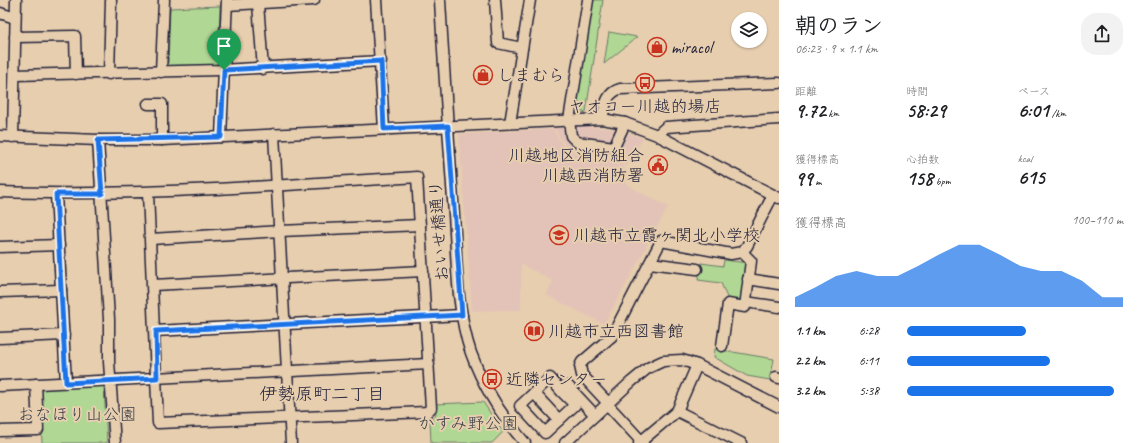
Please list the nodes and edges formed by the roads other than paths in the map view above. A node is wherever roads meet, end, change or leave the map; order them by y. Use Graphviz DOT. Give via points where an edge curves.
graph roads {
  1 [pos="16,0"];
  2 [pos="111,0"];
  3 [pos="164,0"];
  4 [pos="314,0"];
  5 [pos="376,0"];
  6 [pos="440,0"];
  7 [pos="495,0"];
  8 [pos="530,0"];
  9 [pos="588,0"];
  10 [pos="227,3"];
  11 [pos="258,4"];
  12 [pos="0,13"];
  13 [pos="15,18"];
  14 [pos="15,37"];
  15 [pos="522,48"];
  16 [pos="381,61"];
  17 [pos="263,69"];
  18 [pos="224,70"];
  19 [pos="161,72"];
  20 [pos="76,74"];
  21 [pos="109,74"];
  22 [pos="15,75"];
  23 [pos="779,83"];
  24 [pos="148,104"];
  25 [pos="602,119"];
  26 [pos="779,119"];
  27 [pos="569,120"];
  28 [pos="510,123"];
  29 [pos="625,123"];
  30 [pos="448,126"];
  31 [pos="384,129"];
  32 [pos="274,134"];
  33 [pos="657,135"];
  34 [pos="0,136"];
  35 [pos="13,137"];
  36 [pos="221,137"];
  37 [pos="98,140"];
  38 [pos="162,140"];
  39 [pos="277,185"];
  40 [pos="0,192"];
  41 [pos="148,193"];
  42 [pos="56,194"];
  43 [pos="102,194"];
  44 [pos="776,196"];
  45 [pos="420,225"];
  46 [pos="280,230"];
  47 [pos="150,239"];
  48 [pos="59,246"];
  49 [pos="0,247"];
  50 [pos="742,252"];
  51 [pos="650,263"];
  52 [pos="697,270"];
  53 [pos="423,271"];
  54 [pos="282,279"];
  55 [pos="748,279"];
  56 [pos="779,284"];
  57 [pos="153,285"];
  58 [pos="61,290"];
  59 [pos="0,292"];
  60 [pos="746,302"];
  61 [pos="779,307"];
  62 [pos="462,315"];
  63 [pos="425,318"];
  64 [pos="284,325"];
  65 [pos="156,331"];
  66 [pos="64,335"];
  67 [pos="0,338"];
  68 [pos="722,346"];
  69 [pos="429,364"];
  70 [pos="697,365"];
  71 [pos="288,371"];
  72 [pos="157,378"];
  73 [pos="110,380"];
  74 [pos="66,383"];
  75 [pos="36,384"];
  76 [pos="0,386"];
  77 [pos="562,392"];
  78 [pos="534,393"];
  79 [pos="608,403"];
  80 [pos="779,407"];
  81 [pos="677,411"];
  82 [pos="595,415"];
  83 [pos="289,418"];
  84 [pos="559,420"];
  85 [pos="0,431"];
  86 [pos="722,439"];
  87 [pos="642,442"];
  88 [pos="115,443"];
  89 [pos="291,443"];
  90 [pos="525,443"];
  91 [pos="565,443"];
  92 [pos="741,443"];
  1 -- 13 [label="street"];
  2 -- 21 [label="street"];
  3 -- 19 [label="street"];
  4 -- 11 [label="street"];
  5 -- 16 [label="street"];
  6 -- 30 [label="street, おいせ橋通り"];
  7 -- 15 [label="street" via="498,44"];
  8 -- 15 [label="street"];
  9 -- 27 [label="street"];
  10 -- 11 [label="street"];
  10 -- 18 [label="street"];
  11 -- 17 [label="street"];
  12 -- 13 [label="street"];
  13 -- 14 [label="street"];
  14 -- 20 [label="street" via="75,36"];
  14 -- 22 [label="street"];
  15 -- 28 [label="street"];
  16 -- 17 [label="street"];
  16 -- 31 [label="street"];
  17 -- 18 [label="street"];
  18 -- 19 [label="street"];
  18 -- 36 [label="street"];
  19 -- 21 [label="street"];
  20 -- 21 [label="street"];
  20 -- 22 [label="street"];
  22 -- 35 [label="street"];
  23 -- 25 [label="street" via="620,89 612,91 607,98"];
  24 -- 38 [label="street" via="162,104"];
  25 -- 27 [label="street"];
  25 -- 29 [label="street"];
  26 -- 33 [label="street" via="666,127"];
  27 -- 28 [label="street"];
  27 -- 29 [label="street" via="574,140 610,148 616,144"];
  28 -- 30 [label="street"];
  29 -- 33 [label="street"];
  30 -- 31 [label="street"];
  30 -- 62 [label="street, おいせ橋通り"];
  31 -- 32 [label="street"];
  32 -- 36 [label="street"];
  32 -- 39 [label="street"];
  33 -- 44 [label="street"];
  34 -- 35 [label="street"];
  35 -- 37 [label="street"];
  36 -- 38 [label="street"];
  37 -- 38 [label="street"];
  37 -- 43 [label="street"];
  39 -- 41 [label="street"];
  39 -- 45 [label="street" via="417,177"];
  39 -- 46 [label="street"];
  40 -- 42 [label="street"];
  41 -- 43 [label="street"];
  41 -- 47 [label="street"];
  42 -- 43 [label="street"];
  42 -- 48 [label="street"];
  43 -- 73 [label="street"];
  44 -- 50 [label="street"];
  45 -- 46 [label="street"];
  45 -- 53 [label="street"];
  46 -- 47 [label="street"];
  46 -- 54 [label="street"];
  47 -- 57 [label="street"];
  48 -- 49 [label="street"];
  48 -- 58 [label="street"];
  50 -- 51 [label="street" via="732,254 661,241"];
  50 -- 55 [label="street" via="751,261"];
  51 -- 52 [label="street"];
  51 -- 79 [label="street" via="612,336 580,366 582,375"];
  53 -- 54 [label="street"];
  53 -- 63 [label="street"];
  54 -- 57 [label="street"];
  54 -- 64 [label="street"];
  55 -- 56 [label="street"];
  55 -- 60 [label="street"];
  57 -- 65 [label="street"];
  58 -- 59 [label="street"];
  58 -- 66 [label="street"];
  60 -- 61 [label="street"];
  60 -- 68 [label="street" via="745,307 728,304"];
  62 -- 63 [label="street"];
  62 -- 90 [label="street, おいせ橋通り" via="471,352 484,383"];
  63 -- 64 [label="street"];
  63 -- 69 [label="street"];
  64 -- 65 [label="street"];
  64 -- 71 [label="street"];
  65 -- 72 [label="street"];
  66 -- 67 [label="street"];
  66 -- 74 [label="street"];
  69 -- 71 [label="street"];
  69 -- 83 [label="street" via="431,408 427,412"];
  70 -- 79 [label="street" via="682,360 663,361 648,368"];
  70 -- 80 [label="street"];
  70 -- 81 [label="street"];
  71 -- 72 [label="street"];
  71 -- 83 [label="street"];
  72 -- 73 [label="street"];
  72 -- 83 [label="street" via="158,423"];
  73 -- 74 [label="street"];
  73 -- 88 [label="street"];
  74 -- 75 [label="street"];
  75 -- 76 [label="street"];
  75 -- 85 [label="street" via="38,430"];
  77 -- 78 [label="street" via="550,378"];
  77 -- 82 [label="street" via="568,386"];
  77 -- 84 [label="street" via="575,405"];
  78 -- 84 [label="street"];
  78 -- 84 [label="street" via="520,406 545,433"];
  79 -- 82 [label="street"];
  79 -- 87 [label="street"];
  81 -- 86 [label="street"];
  81 -- 87 [label="street"];
  82 -- 91 [label="street"];
  83 -- 89 [label="street"];
  86 -- 92 [label="street"];
}
